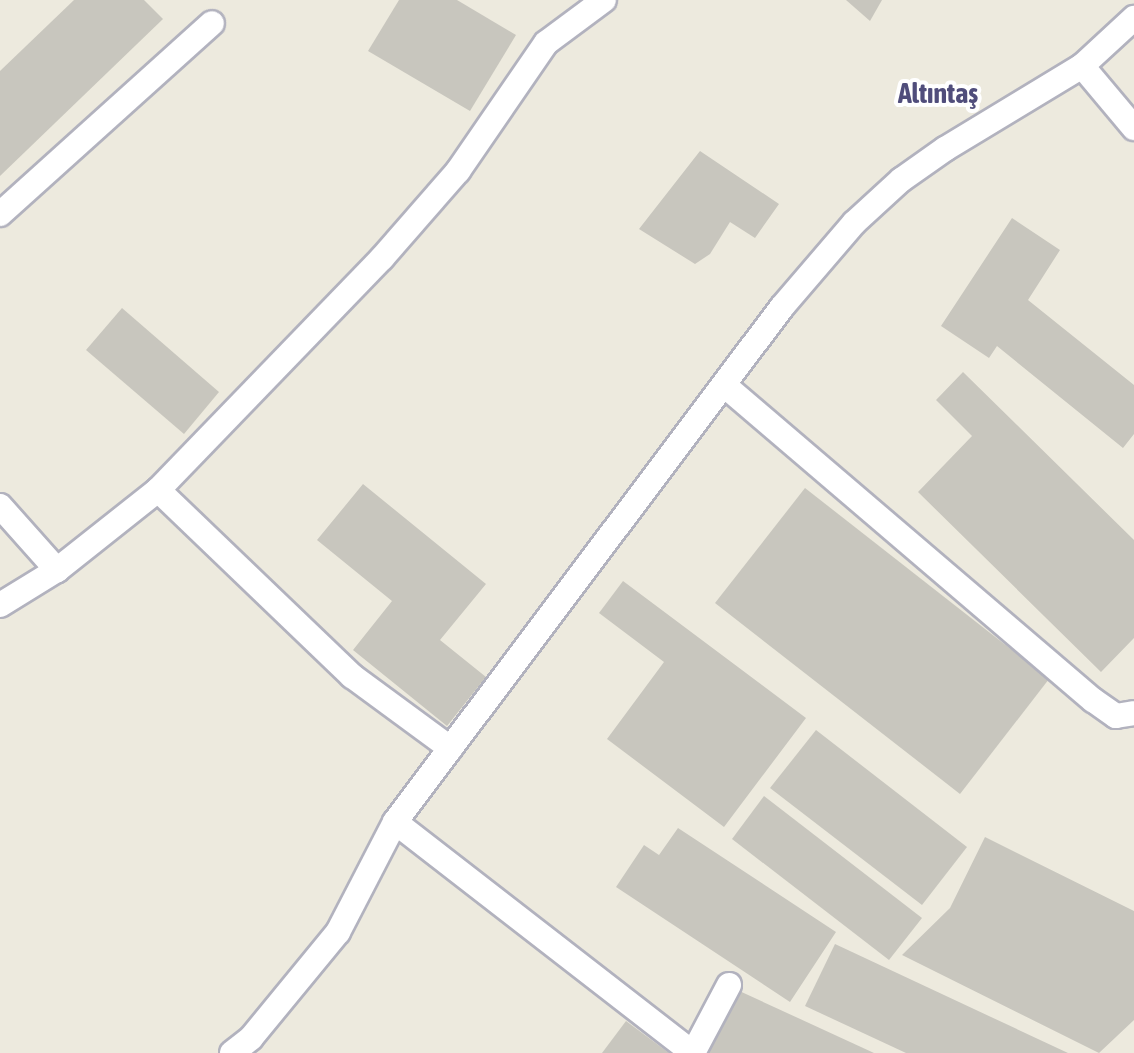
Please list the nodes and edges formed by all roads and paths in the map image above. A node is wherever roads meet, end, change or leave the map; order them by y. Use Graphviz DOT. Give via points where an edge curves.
graph roads {
  1 [pos="604,0"];
  2 [pos="1134,18"];
  3 [pos="212,23"];
  4 [pos="1082,66"];
  5 [pos="1134,128"];
  6 [pos="0,214"];
  7 [pos="724,385"];
  8 [pos="158,490"];
  9 [pos="0,506"];
  10 [pos="57,570"];
  11 [pos="0,605"];
  12 [pos="1134,713"];
  13 [pos="450,748"];
  14 [pos="395,822"];
  15 [pos="729,985"];
  16 [pos="239,1051"];
  1 -- 8 [label="street" via="546,43 439,193"];
  2 -- 4 [label="street"];
  3 -- 6 [label="street"];
  4 -- 5 [label="street"];
  4 -- 7 [label="street" via="901,180 854,223"];
  7 -- 12 [label="street" via="1093,700 1116,716"];
  7 -- 13 [label="street"];
  8 -- 10 [label="street"];
  8 -- 13 [label="street" via="352,676"];
  9 -- 10 [label="street"];
  10 -- 11 [label="street"];
  13 -- 14 [label="street"];
  14 -- 15 [label="street" via="693,1053"];
  14 -- 16 [label="street" via="338,932"];
}
